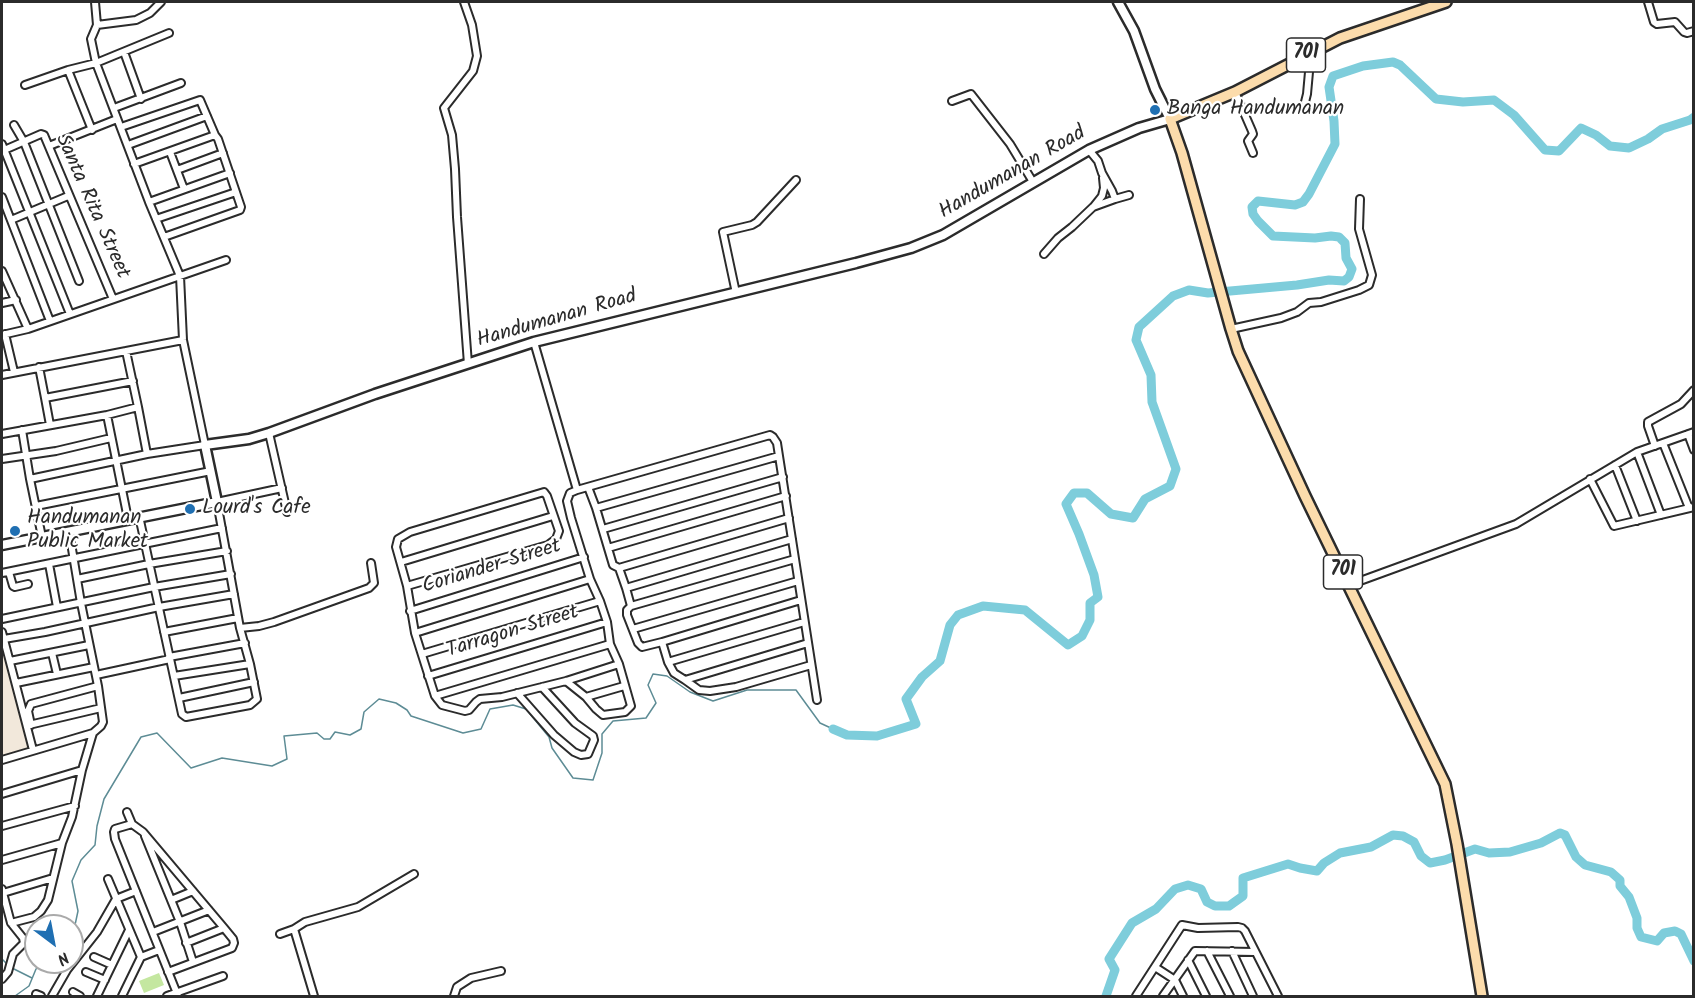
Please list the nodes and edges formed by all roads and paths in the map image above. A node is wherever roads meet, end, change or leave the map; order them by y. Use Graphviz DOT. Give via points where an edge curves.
graph roads {
  1 [pos="95,2"];
  2 [pos="161,2"];
  3 [pos="464,2"];
  4 [pos="1118,2"];
  5 [pos="1446,2"];
  6 [pos="1651,2"];
  7 [pos="97,25"];
  8 [pos="1694,31"];
  9 [pos="169,33"];
  10 [pos="124,52"];
  11 [pos="1305,55"];
  12 [pos="96,63"];
  13 [pos="68,70"];
  14 [pos="181,83"];
  15 [pos="25,85"];
  16 [pos="1235,92"];
  17 [pos="141,99"];
  18 [pos="952,101"];
  19 [pos="1305,102"];
  20 [pos="114,108"];
  21 [pos="207,116"];
  22 [pos="117,119"];
  23 [pos="1170,119"];
  24 [pos="14,125"];
  25 [pos="121,127"];
  26 [pos="92,130"];
  27 [pos="215,135"];
  28 [pos="24,142"];
  29 [pos="128,145"];
  30 [pos="49,146"];
  31 [pos="2,148"];
  32 [pos="1089,150"];
  33 [pos="170,152"];
  34 [pos="223,153"];
  35 [pos="1253,153"];
  36 [pos="134,164"];
  37 [pos="177,170"];
  38 [pos="230,173"];
  39 [pos="1102,173"];
  40 [pos="796,180"];
  41 [pos="1033,182"];
  42 [pos="183,189"];
  43 [pos="236,192"];
  44 [pos="1129,195"];
  45 [pos="69,196"];
  46 [pos="2,197"];
  47 [pos="1115,199"];
  48 [pos="1360,200"];
  49 [pos="149,202"];
  50 [pos="48,204"];
  51 [pos="1093,207"];
  52 [pos="30,211"];
  53 [pos="156,219"];
  54 [pos="11,220"];
  55 [pos="164,237"];
  56 [pos="1044,254"];
  57 [pos="226,260"];
  58 [pos="2,273"];
  59 [pos="180,276"];
  60 [pos="79,281"];
  61 [pos="736,293"];
  62 [pos="113,299"];
  63 [pos="16,300"];
  64 [pos="2,303"];
  65 [pos="70,314"];
  66 [pos="50,321"];
  67 [pos="28,329"];
  68 [pos="1231,329"];
  69 [pos="3,335"];
  70 [pos="183,340"];
  71 [pos="534,342"];
  72 [pos="126,351"];
  73 [pos="468,364"];
  74 [pos="39,367"];
  75 [pos="14,372"];
  76 [pos="2,375"];
  77 [pos="133,381"];
  78 [pos="1694,390"];
  79 [pos="45,398"];
  80 [pos="138,407"];
  81 [pos="107,415"];
  82 [pos="51,425"];
  83 [pos="22,430"];
  84 [pos="269,433"];
  85 [pos="1690,433"];
  86 [pos="2,434"];
  87 [pos="111,438"];
  88 [pos="1663,443"];
  89 [pos="205,445"];
  90 [pos="1655,446"];
  91 [pos="1694,450"];
  92 [pos="1637,452"];
  93 [pos="147,454"];
  94 [pos="26,455"];
  95 [pos="779,456"];
  96 [pos="2,459"];
  97 [pos="116,462"];
  98 [pos="1615,465"];
  99 [pos="210,471"];
  100 [pos="783,477"];
  101 [pos="30,479"];
  102 [pos="1590,479"];
  103 [pos="588,487"];
  104 [pos="121,488"];
  105 [pos="282,488"];
  106 [pos="577,490"];
  107 [pos="786,496"];
  108 [pos="217,502"];
  109 [pos="36,506"];
  110 [pos="1691,507"];
  111 [pos="596,508"];
  112 [pos="287,512"];
  113 [pos="1661,515"];
  114 [pos="139,516"];
  115 [pos="553,516"];
  116 [pos="789,518"];
  117 [pos="128,519"];
  118 [pos="1637,521"];
  119 [pos="222,528"];
  120 [pos="603,529"];
  121 [pos="69,531"];
  122 [pos="42,537"];
  123 [pos="792,539"];
  124 [pos="145,543"];
  125 [pos="2,545"];
  126 [pos="608,548"];
  127 [pos="227,551"];
  128 [pos="584,557"];
  129 [pos="73,558"];
  130 [pos="795,559"];
  131 [pos="371,562"];
  132 [pos="401,562"];
  133 [pos="49,564"];
  134 [pos="149,564"];
  135 [pos="619,568"];
  136 [pos="9,572"];
  137 [pos="2,573"];
  138 [pos="231,574"];
  139 [pos="77,579"];
  140 [pos="590,579"];
  141 [pos="798,581"];
  142 [pos="28,584"];
  143 [pos="1349,585"];
  144 [pos="406,586"];
  145 [pos="154,587"];
  146 [pos="626,588"];
  147 [pos="234,594"];
  148 [pos="801,600"];
  149 [pos="600,601"];
  150 [pos="81,603"];
  151 [pos="631,606"];
  152 [pos="57,607"];
  153 [pos="159,607"];
  154 [pos="410,611"];
  155 [pos="238,618"];
  156 [pos="2,619"];
  157 [pos="607,622"];
  158 [pos="804,622"];
  159 [pos="86,623"];
  160 [pos="240,628"];
  161 [pos="633,628"];
  162 [pos="164,632"];
  163 [pos="415,633"];
  164 [pos="3,635"];
  165 [pos="662,642"];
  166 [pos="245,643"];
  167 [pos="610,644"];
  168 [pos="808,644"];
  169 [pos="90,645"];
  170 [pos="52,653"];
  171 [pos="422,654"];
  172 [pos="169,658"];
  173 [pos="10,661"];
  174 [pos="668,662"];
  175 [pos="250,664"];
  176 [pos="619,664"];
  177 [pos="811,665"];
  178 [pos="94,667"];
  179 [pos="57,674"];
  180 [pos="96,675"];
  181 [pos="174,676"];
  182 [pos="428,676"];
  183 [pos="685,680"];
  184 [pos="566,681"];
  185 [pos="254,682"];
  186 [pos="16,683"];
  187 [pos="98,686"];
  188 [pos="624,686"];
  189 [pos="542,687"];
  190 [pos="517,693"];
  191 [pos="435,696"];
  192 [pos="586,697"];
  193 [pos="179,698"];
  194 [pos="817,700"];
  195 [pos="101,708"];
  196 [pos="29,725"];
  197 [pos="93,733"];
  198 [pos="33,750"];
  199 [pos="2,760"];
  200 [pos="82,770"];
  201 [pos="2,794"];
  202 [pos="75,806"];
  203 [pos="127,812"];
  204 [pos="132,824"];
  205 [pos="2,826"];
  206 [pos="143,832"];
  207 [pos="62,843"];
  208 [pos="2,860"];
  209 [pos="414,874"];
  210 [pos="53,878"];
  211 [pos="108,879"];
  212 [pos="2,891"];
  213 [pos="136,891"];
  214 [pos="193,891"];
  215 [pos="116,899"];
  216 [pos="171,900"];
  217 [pos="209,910"];
  218 [pos="180,922"];
  219 [pos="11,923"];
  220 [pos="224,928"];
  221 [pos="294,929"];
  222 [pos="129,930"];
  223 [pos="153,932"];
  224 [pos="280,934"];
  225 [pos="186,943"];
  226 [pos="159,950"];
  227 [pos="1208,951"];
  228 [pos="1232,951"];
  229 [pos="1256,952"];
  230 [pos="94,957"];
  231 [pos="141,957"];
  232 [pos="1188,960"];
  233 [pos="193,962"];
  234 [pos="112,965"];
  235 [pos="1155,967"];
  236 [pos="501,971"];
  237 [pos="86,972"];
  238 [pos="168,972"];
  239 [pos="223,976"];
  240 [pos="2,979"];
  241 [pos="105,980"];
  242 [pos="1175,980"];
  243 [pos="73,992"];
  244 [pos="177,995"];
  245 [pos="52,996"];
  246 [pos="80,996"];
  247 [pos="97,996"];
  248 [pos="122,996"];
  249 [pos="167,996"];
  250 [pos="314,996"];
  251 [pos="454,996"];
  252 [pos="1136,996"];
  253 [pos="1163,996"];
  254 [pos="1183,996"];
  255 [pos="1206,996"];
  256 [pos="1230,996"];
  257 [pos="1253,996"];
  258 [pos="1278,996"];
  259 [pos="1480,996"];
  1 -- 7 [label="street"];
  2 -- 7 [label="street" via="136,20"];
  3 -- 73 [label="street" via="477,56 472,71 444,108 456,169"];
  4 -- 23 [label="street" via="1138,39"];
  5 -- 11 [label="main road, 701" via="1340,38"];
  6 -- 8 [label="street" via="1654,22 1675,22 1687,33"];
  7 -- 12 [label="street" via="91,39"];
  9 -- 10 [label="street"];
  10 -- 12 [label="street"];
  10 -- 17 [label="street"];
  11 -- 16 [label="main road, 701"];
  11 -- 19 [label="street" via="1309,72"];
  12 -- 13 [label="street"];
  12 -- 20 [label="street"];
  13 -- 15 [label="street"];
  13 -- 26 [label="street"];
  14 -- 17 [label="street"];
  16 -- 23 [label="main road, 701"];
  16 -- 35 [label="street" via="1253,134 1248,141"];
  17 -- 20 [label="street"];
  18 -- 41 [label="street" via="971,94 1010,144"];
  20 -- 22 [label="street"];
  21 -- 25 [label="street" via="200,100"];
  21 -- 27 [label="street"];
  21 -- 29 [label="street"];
  22 -- 25 [label="street"];
  22 -- 26 [label="street"];
  23 -- 32 [label="street, Handumanan Road"];
  23 -- 68 [label="main road, 701"];
  24 -- 28 [label="street"];
  25 -- 29 [label="street"];
  26 -- 30 [label="street"];
  27 -- 33 [label="street"];
  27 -- 34 [label="street"];
  28 -- 30 [label="street, Santa Rita Street" via="42,134"];
  28 -- 31 [label="street, Santa Rita Street"];
  28 -- 50 [label="street"];
  29 -- 36 [label="street"];
  30 -- 45 [label="street, Santa Rita Street"];
  31 -- 52 [label="street"];
  32 -- 39 [label="street"];
  32 -- 41 [label="street, Handumanan Road"];
  33 -- 36 [label="street"];
  33 -- 37 [label="street"];
  34 -- 37 [label="street"];
  34 -- 38 [label="street"];
  36 -- 49 [label="street"];
  37 -- 42 [label="street"];
  38 -- 42 [label="street"];
  38 -- 43 [label="street"];
  39 -- 47 [label="street"];
  39 -- 51 [label="street" via="1102,196"];
  40 -- 61 [label="street" via="757,222 723,232"];
  41 -- 61 [label="street, Handumanan Road" via="964,224 919,245"];
  42 -- 49 [label="street"];
  43 -- 53 [label="street"];
  43 -- 55 [label="street" via="241,207 237,212"];
  44 -- 47 [label="street"];
  45 -- 50 [label="street"];
  45 -- 62 [label="street, Santa Rita Street"];
  46 -- 54 [label="street"];
  47 -- 51 [label="street"];
  48 -- 68 [label="street" via="1359,230 1372,275 1369,285 1309,303 1281,318"];
  49 -- 53 [label="street"];
  50 -- 52 [label="street"];
  50 -- 60 [label="street"];
  51 -- 56 [label="street"];
  52 -- 54 [label="street"];
  52 -- 65 [label="street"];
  53 -- 55 [label="street"];
  54 -- 66 [label="street"];
  55 -- 59 [label="street"];
  57 -- 59 [label="street"];
  58 -- 63 [label="street"];
  59 -- 62 [label="street"];
  59 -- 70 [label="street"];
  61 -- 71 [label="street, Handumanan Road"];
  62 -- 65 [label="street"];
  63 -- 64 [label="street"];
  63 -- 67 [label="street"];
  65 -- 66 [label="street"];
  66 -- 67 [label="street"];
  67 -- 69 [label="street"];
  68 -- 143 [label="main road, 701"];
  69 -- 75 [label="street"];
  70 -- 72 [label="street"];
  70 -- 89 [label="street"];
  71 -- 73 [label="street, Handumanan Road"];
  71 -- 106 [label="street"];
  72 -- 74 [label="street"];
  72 -- 77 [label="street"];
  73 -- 84 [label="street, Handumanan Road"];
  74 -- 75 [label="street"];
  74 -- 79 [label="street"];
  75 -- 76 [label="street"];
  77 -- 79 [label="street"];
  77 -- 80 [label="street"];
  78 -- 90 [label="street" via="1681,404 1648,422"];
  79 -- 82 [label="street"];
  80 -- 81 [label="street"];
  80 -- 93 [label="street"];
  81 -- 82 [label="street"];
  81 -- 87 [label="street"];
  82 -- 83 [label="street"];
  83 -- 86 [label="street"];
  83 -- 94 [label="street"];
  84 -- 89 [label="street, Handumanan Road"];
  84 -- 105 [label="street"];
  85 -- 88 [label="street"];
  85 -- 91 [label="street"];
  87 -- 94 [label="street"];
  87 -- 97 [label="street"];
  88 -- 90 [label="street"];
  88 -- 110 [label="street"];
  89 -- 93 [label="street"];
  89 -- 99 [label="street"];
  90 -- 92 [label="street"];
  92 -- 98 [label="street"];
  92 -- 113 [label="street"];
  93 -- 97 [label="street"];
  94 -- 96 [label="street"];
  94 -- 101 [label="street"];
  95 -- 100 [label="street"];
  95 -- 103 [label="street" via="777,443 770,435"];
  95 -- 111 [label="street"];
  97 -- 101 [label="street"];
  97 -- 104 [label="street"];
  98 -- 102 [label="street"];
  98 -- 118 [label="street"];
  99 -- 104 [label="street"];
  99 -- 108 [label="street"];
  100 -- 107 [label="street"];
  100 -- 120 [label="street"];
  101 -- 109 [label="street"];
  102 -- 118 [label="street" via="1614,526"];
  102 -- 143 [label="street" via="1516,524"];
  103 -- 106 [label="street"];
  103 -- 111 [label="street"];
  104 -- 109 [label="street"];
  104 -- 117 [label="street"];
  105 -- 108 [label="street"];
  105 -- 112 [label="street"];
  106 -- 128 [label="street" via="567,501"];
  107 -- 116 [label="street"];
  107 -- 126 [label="street"];
  108 -- 114 [label="street"];
  108 -- 119 [label="street"];
  109 -- 122 [label="street"];
  110 -- 113 [label="street"];
  111 -- 120 [label="street"];
  113 -- 118 [label="street"];
  114 -- 117 [label="street"];
  114 -- 124 [label="street"];
  115 -- 132 [label="street"];
  115 -- 132 [label="street" via="544,492 421,528 398,539 396,547"];
  115 -- 144 [label="street" via="558,531 556,539 548,544"];
  116 -- 123 [label="street"];
  116 -- 135 [label="street"];
  117 -- 121 [label="street"];
  119 -- 124 [label="street"];
  119 -- 127 [label="street"];
  120 -- 126 [label="street"];
  121 -- 122 [label="street"];
  121 -- 129 [label="street"];
  122 -- 125 [label="street"];
  123 -- 130 [label="street"];
  123 -- 146 [label="street"];
  124 -- 129 [label="street"];
  124 -- 134 [label="street"];
  126 -- 135 [label="street" via="613,565"];
  127 -- 134 [label="street"];
  127 -- 138 [label="street"];
  128 -- 140 [label="street"];
  128 -- 154 [label="street, Coriander Street"];
  129 -- 133 [label="street"];
  129 -- 139 [label="street"];
  130 -- 141 [label="street"];
  130 -- 151 [label="street"];
  131 -- 160 [label="street" via="374,583 369,588 274,622"];
  132 -- 144 [label="street"];
  133 -- 136 [label="street"];
  133 -- 152 [label="street"];
  134 -- 139 [label="street"];
  134 -- 145 [label="street"];
  135 -- 146 [label="street"];
  136 -- 137 [label="street"];
  136 -- 142 [label="street" via="13,586"];
  138 -- 145 [label="street"];
  138 -- 147 [label="street"];
  139 -- 150 [label="street"];
  140 -- 149 [label="street"];
  140 -- 163 [label="street"];
  141 -- 148 [label="street"];
  141 -- 161 [label="street"];
  143 -- 259 [label="main road, 701" via="1445,784"];
  144 -- 154 [label="street"];
  145 -- 150 [label="street"];
  145 -- 153 [label="street"];
  146 -- 151 [label="street"];
  147 -- 153 [label="street"];
  147 -- 155 [label="street"];
  148 -- 158 [label="street"];
  148 -- 165 [label="street"];
  149 -- 157 [label="street"];
  149 -- 171 [label="street"];
  150 -- 152 [label="street"];
  150 -- 159 [label="street"];
  151 -- 161 [label="street" via="627,615"];
  152 -- 156 [label="street"];
  153 -- 159 [label="street"];
  153 -- 162 [label="street"];
  154 -- 163 [label="street"];
  155 -- 160 [label="street"];
  155 -- 162 [label="street"];
  157 -- 167 [label="street"];
  157 -- 182 [label="street, Tarragon Street"];
  158 -- 168 [label="street"];
  158 -- 174 [label="street"];
  159 -- 164 [label="street"];
  159 -- 169 [label="street"];
  160 -- 166 [label="street"];
  161 -- 165 [label="street" via="642,647"];
  162 -- 172 [label="street"];
  163 -- 171 [label="street"];
  164 -- 173 [label="street"];
  165 -- 174 [label="street"];
  166 -- 172 [label="street"];
  166 -- 175 [label="street"];
  167 -- 176 [label="street"];
  167 -- 191 [label="street"];
  168 -- 177 [label="street"];
  168 -- 183 [label="street"];
  169 -- 170 [label="street"];
  169 -- 178 [label="street"];
  170 -- 173 [label="street"];
  170 -- 179 [label="street"];
  171 -- 182 [label="street"];
  172 -- 180 [label="street"];
  172 -- 181 [label="street"];
  173 -- 186 [label="street"];
  174 -- 183 [label="street" via="674,673"];
  175 -- 181 [label="street"];
  175 -- 185 [label="street"];
  176 -- 184 [label="street"];
  176 -- 188 [label="street"];
  177 -- 183 [label="street" via="710,691 699,690"];
  177 -- 194 [label="street"];
  178 -- 179 [label="street"];
  178 -- 180 [label="street"];
  179 -- 186 [label="street"];
  180 -- 187 [label="street"];
  181 -- 193 [label="street"];
  182 -- 191 [label="street"];
  184 -- 189 [label="street"];
  184 -- 192 [label="street"];
  185 -- 193 [label="street"];
  185 -- 193 [label="street" via="256,699 250,705 186,717"];
  186 -- 196 [label="street"];
  187 -- 195 [label="street"];
  187 -- 196 [label="street" via="31,704"];
  188 -- 192 [label="street"];
  188 -- 192 [label="street" via="631,706 625,712 603,715"];
  189 -- 190 [label="street"];
  189 -- 190 [label="street" via="575,723 593,736 588,754 574,752 554,735"];
  190 -- 191 [label="street" via="480,699 465,711 442,705"];
  195 -- 196 [label="street"];
  195 -- 197 [label="street" via="103,722"];
  196 -- 198 [label="street"];
  197 -- 198 [label="street"];
  197 -- 200 [label="street"];
  198 -- 199 [label="street"];
  200 -- 201 [label="street"];
  200 -- 202 [label="street"];
  202 -- 205 [label="street"];
  202 -- 207 [label="street"];
  203 -- 204 [label="street"];
  204 -- 206 [label="street"];
  204 -- 213 [label="street" via="115,829 114,839"];
  206 -- 214 [label="street"];
  206 -- 216 [label="street"];
  207 -- 208 [label="street"];
  207 -- 210 [label="street"];
  209 -- 221 [label="street" via="358,907 305,922"];
  210 -- 212 [label="street"];
  210 -- 219 [label="street" via="41,911"];
  211 -- 215 [label="street"];
  212 -- 219 [label="street"];
  213 -- 215 [label="street"];
  213 -- 223 [label="street"];
  214 -- 216 [label="street"];
  214 -- 217 [label="street"];
  215 -- 222 [label="street"];
  215 -- 245 [label="street"];
  216 -- 218 [label="street"];
  217 -- 218 [label="street"];
  217 -- 220 [label="street"];
  218 -- 223 [label="street"];
  218 -- 225 [label="street"];
  219 -- 240 [label="street" via="24,943 13,954"];
  220 -- 225 [label="street"];
  220 -- 233 [label="street" via="233,939 232,948"];
  221 -- 224 [label="street"];
  221 -- 250 [label="street"];
  222 -- 231 [label="street"];
  222 -- 234 [label="street"];
  223 -- 226 [label="street"];
  225 -- 233 [label="street"];
  226 -- 231 [label="street"];
  226 -- 238 [label="street"];
  227 -- 228 [label="street"];
  227 -- 232 [label="street" via="1195,951"];
  227 -- 256 [label="street"];
  228 -- 229 [label="street"];
  228 -- 257 [label="street"];
  229 -- 235 [label="street" via="1242,928 1182,925"];
  229 -- 258 [label="street"];
  230 -- 234 [label="street"];
  231 -- 248 [label="street"];
  232 -- 242 [label="street"];
  232 -- 255 [label="street"];
  233 -- 238 [label="street"];
  234 -- 241 [label="street"];
  235 -- 242 [label="street"];
  235 -- 252 [label="street"];
  236 -- 251 [label="street" via="471,978 457,987"];
  237 -- 241 [label="street"];
  238 -- 244 [label="street"];
  239 -- 244 [label="street"];
  241 -- 247 [label="street"];
  242 -- 253 [label="street"];
  242 -- 254 [label="street"];
  243 -- 246 [label="street"];
  244 -- 249 [label="street"];
}
